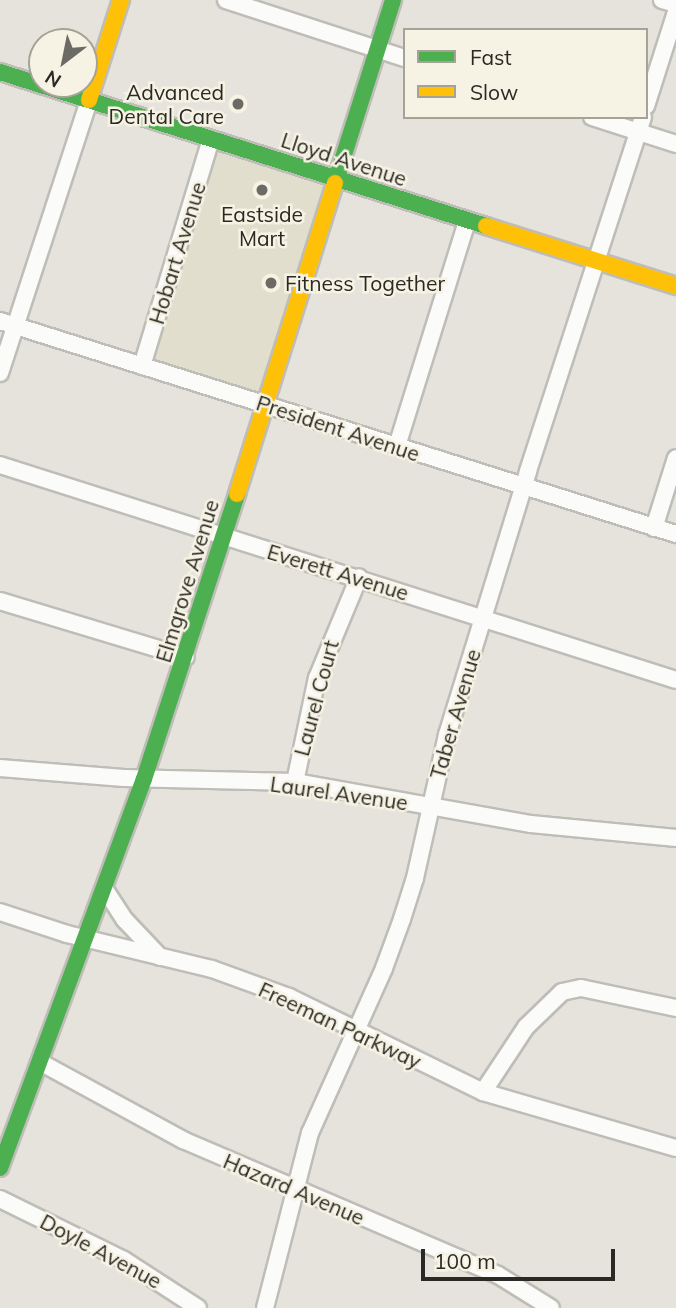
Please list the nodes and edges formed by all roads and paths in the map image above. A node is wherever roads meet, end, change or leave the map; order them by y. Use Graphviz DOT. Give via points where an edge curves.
graph roads {
  1 [pos="121,0"];
  2 [pos="226,0"];
  3 [pos="393,0"];
  4 [pos="662,0"];
  5 [pos="676,4"];
  6 [pos="676,12"];
  7 [pos="378,49"];
  8 [pos="403,57"];
  9 [pos="0,72"];
  10 [pos="89,100"];
  11 [pos="648,100"];
  12 [pos="606,119"];
  13 [pos="640,124"];
  14 [pos="211,139"];
  15 [pos="676,144"];
  16 [pos="335,178"];
  17 [pos="467,221"];
  18 [pos="598,263"];
  19 [pos="676,286"];
  20 [pos="0,321"];
  21 [pos="17,326"];
  22 [pos="142,366"];
  23 [pos="0,373"];
  24 [pos="265,405"];
  25 [pos="397,446"];
  26 [pos="676,458"];
  27 [pos="0,466"];
  28 [pos="524,486"];
  29 [pos="654,528"];
  30 [pos="676,534"];
  31 [pos="223,536"];
  32 [pos="359,577"];
  33 [pos="0,601"];
  34 [pos="483,617"];
  35 [pos="186,657"];
  36 [pos="676,680"];
  37 [pos="0,768"];
  38 [pos="144,779"];
  39 [pos="295,782"];
  40 [pos="430,807"];
  41 [pos="676,838"];
  42 [pos="104,888"];
  43 [pos="0,912"];
  44 [pos="86,937"];
  45 [pos="160,957"];
  46 [pos="676,1008"];
  47 [pos="356,1030"];
  48 [pos="40,1062"];
  49 [pos="483,1092"];
  50 [pos="676,1148"];
  51 [pos="0,1168"];
  52 [pos="295,1191"];
  53 [pos="0,1199"];
  54 [pos="198,1308"];
  55 [pos="265,1308"];
  56 [pos="551,1308"];
  1 -- 10 [label="street"];
  2 -- 7 [label="street"];
  3 -- 7 [label="street, Elmgrove Avenue"];
  4 -- 5 [label="street"];
  6 -- 11 [label="street"];
  7 -- 8 [label="street"];
  7 -- 16 [label="street, Elmgrove Avenue"];
  9 -- 10 [label="street, Lloyd Avenue"];
  10 -- 14 [label="street, Lloyd Avenue"];
  10 -- 21 [label="street"];
  12 -- 13 [label="street"];
  13 -- 15 [label="street"];
  13 -- 18 [label="street, Taber Avenue"];
  14 -- 16 [label="street, Lloyd Avenue"];
  14 -- 22 [label="street, Hobart Avenue"];
  16 -- 17 [label="street, Lloyd Avenue"];
  16 -- 24 [label="street, Elmgrove Avenue"];
  17 -- 18 [label="street, Lloyd Avenue"];
  17 -- 25 [label="street"];
  18 -- 19 [label="street, Lloyd Avenue"];
  18 -- 28 [label="street, Taber Avenue"];
  20 -- 21 [label="street, President Avenue"];
  21 -- 22 [label="street, President Avenue"];
  21 -- 23 [label="street"];
  22 -- 24 [label="street, President Avenue"];
  24 -- 25 [label="street, President Avenue"];
  24 -- 31 [label="street, Elmgrove Avenue"];
  25 -- 28 [label="street, President Avenue"];
  26 -- 29 [label="street"];
  27 -- 31 [label="street, Everett Avenue"];
  28 -- 29 [label="street, President Avenue"];
  28 -- 34 [label="street, Taber Avenue"];
  29 -- 30 [label="street, President Avenue"];
  31 -- 32 [label="street, Everett Avenue"];
  31 -- 35 [label="street, Elmgrove Avenue"];
  32 -- 34 [label="street, Everett Avenue"];
  32 -- 39 [label="street, Laurel Court" via="317,678"];
  33 -- 35 [label="street"];
  34 -- 36 [label="street, Everett Avenue"];
  34 -- 40 [label="street, Taber Avenue"];
  35 -- 38 [label="street, Elmgrove Avenue"];
  37 -- 38 [label="street, Laurel Avenue"];
  38 -- 39 [label="street, Laurel Avenue"];
  38 -- 42 [label="street, Elmgrove Avenue"];
  39 -- 40 [label="street, Laurel Avenue"];
  40 -- 41 [label="street, Laurel Avenue" via="531,824"];
  40 -- 47 [label="street, Taber Avenue" via="402,919"];
  42 -- 44 [label="street, Elmgrove Avenue"];
  42 -- 45 [label="street" via="125,920"];
  43 -- 44 [label="street, Freeman Parkway"];
  44 -- 45 [label="street, Freeman Parkway"];
  44 -- 48 [label="street, Elmgrove Avenue"];
  45 -- 47 [label="street, Freeman Parkway" via="212,969 289,997"];
  46 -- 49 [label="street" via="581,988 562,992 526,1027"];
  47 -- 49 [label="street, Freeman Parkway"];
  47 -- 52 [label="street, Taber Avenue" via="310,1133"];
  48 -- 51 [label="street, Elmgrove Avenue"];
  48 -- 52 [label="street, Hazard Avenue" via="183,1140"];
  49 -- 50 [label="street, Freeman Parkway"];
  52 -- 55 [label="street, Taber Avenue"];
  52 -- 56 [label="street, Hazard Avenue" via="498,1275"];
  53 -- 54 [label="street, Doyle Avenue" via="124,1259"];
}
